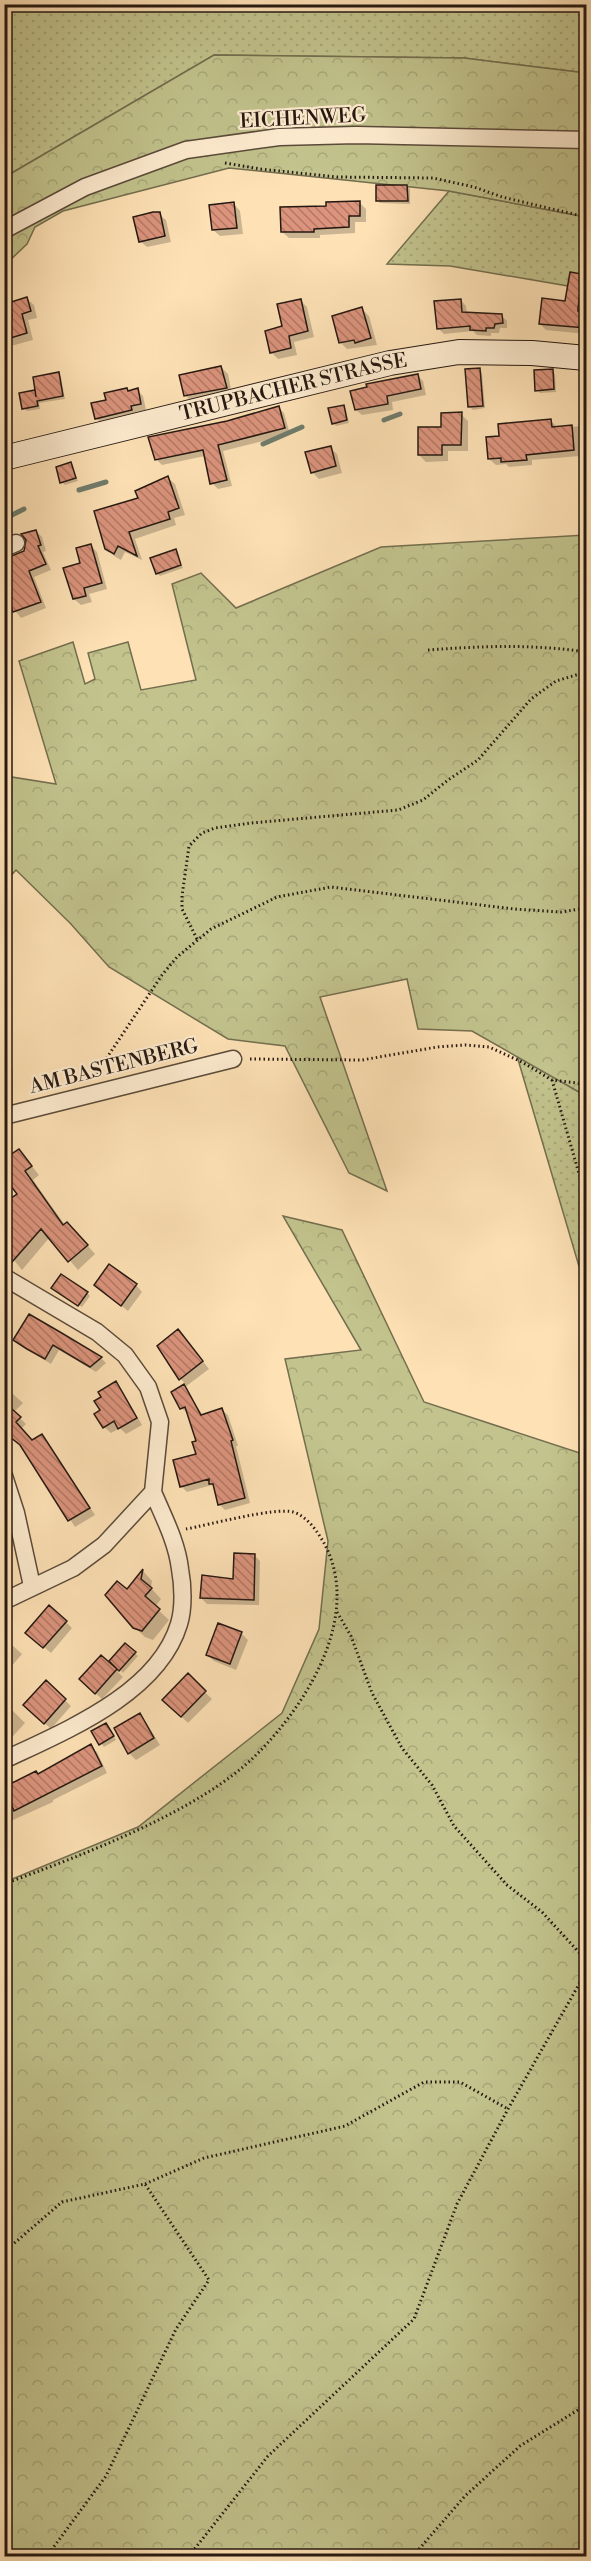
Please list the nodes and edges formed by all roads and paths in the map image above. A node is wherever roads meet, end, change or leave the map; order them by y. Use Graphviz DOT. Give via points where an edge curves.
graph roads {
  1 [pos="586,140"];
  2 [pos="224,162"];
  3 [pos="586,217"];
  4 [pos="4,230"];
  5 [pos="586,358"];
  6 [pos="4,458"];
  7 [pos="428,650"];
  8 [pos="586,651"];
  9 [pos="586,672"];
  10 [pos="586,908"];
  11 [pos="197,939"];
  12 [pos="233,1059"];
  13 [pos="552,1080"];
  14 [pos="586,1084"];
  15 [pos="79,1098"];
  16 [pos="4,1116"];
  17 [pos="586,1198"];
  18 [pos="4,1277"];
  19 [pos="4,1476"];
  20 [pos="153,1492"];
  21 [pos="170,1532"];
  22 [pos="32,1586"];
  23 [pos="4,1601"];
  24 [pos="336,1611"];
  25 [pos="4,1760"];
  26 [pos="4,1884"];
  27 [pos="586,1960"];
  28 [pos="586,1974"];
  29 [pos="508,2109"];
  30 [pos="144,2184"];
  31 [pos="4,2252"];
  32 [pos="586,2405"];
  33 [pos="47,2556"];
  34 [pos="189,2556"];
  35 [pos="413,2556"];
  1 -- 4 [label="street, EICHENWEG" via="356,135 290,137 186,150 85,187"];
  2 -- 3 [label="path" via="337,177 433,178"];
  5 -- 6 [label="street, TRUPBACHER STRASSE" via="459,352 390,363"];
  7 -- 8 [label="path" via="494,645"];
  9 -- 11 [label="path" via="556,681 531,699 478,760 423,800 398,810 242,824 202,833 189,846 182,896 182,909"];
  10 -- 11 [label="path" via="561,912 514,909 331,888 277,897"];
  11 -- 15 [label="path" via="162,975"];
  12 -- 13 [label="path" via="362,1060 465,1045 489,1047"];
  12 -- 15 [label="street, AM BASTENBERG"];
  13 -- 14 [label="path"];
  13 -- 17 [label="path"];
  15 -- 16 [label="street, AM BASTENBERG"];
  18 -- 20 [label="street" via="97,1332 125,1355 148,1387 160,1422"];
  19 -- 22 [label="street"];
  20 -- 21 [label="street"];
  20 -- 22 [label="street" via="104,1545 73,1568"];
  21 -- 24 [label="path" via="281,1511 300,1514 319,1535 331,1560 337,1587"];
  21 -- 25 [label="street" via="180,1568 182,1598 180,1622 169,1647 148,1675 121,1697 96,1714"];
  22 -- 23 [label="street"];
  24 -- 26 [label="path" via="328,1646 311,1683 288,1719 256,1755 218,1786 165,1816"];
  24 -- 27 [label="path" via="402,1748 432,1785 454,1826 507,1885 542,1912"];
  28 -- 29 [label="path"];
  29 -- 30 [label="path" via="460,2082 424,2082 345,2126 204,2157"];
  29 -- 34 [label="path" via="457,2204 414,2319 268,2456"];
  30 -- 31 [label="path" via="62,2202"];
  30 -- 33 [label="path" via="209,2280 176,2329 106,2476"];
  32 -- 35 [label="path" via="520,2446 465,2496"];
}
